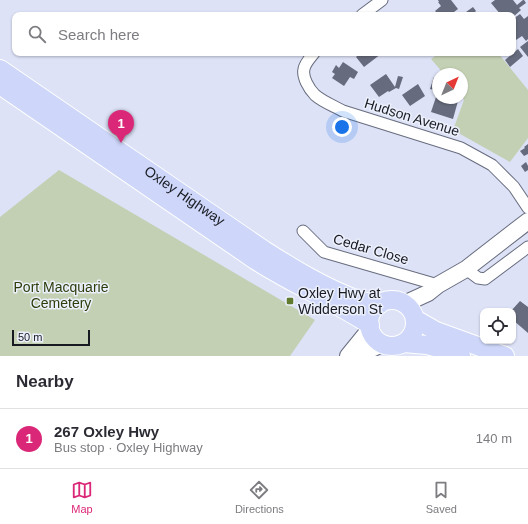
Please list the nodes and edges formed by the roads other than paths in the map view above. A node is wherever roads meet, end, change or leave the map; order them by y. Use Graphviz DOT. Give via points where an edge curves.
graph roads {
  1 [pos="382,0"];
  2 [pos="366,12"];
  3 [pos="312,56"];
  4 [pos="0,69"];
  5 [pos="0,85"];
  6 [pos="528,208"];
  7 [pos="528,221"];
  8 [pos="303,231"];
  9 [pos="528,247"];
  10 [pos="466,269"];
  11 [pos="433,289"];
  12 [pos="379,305"];
  13 [pos="411,313"];
  14 [pos="370,327"];
  15 [pos="404,343"];
  16 [pos="382,344"];
  17 [pos="348,356"];
  18 [pos="356,356"];
  19 [pos="461,356"];
  20 [pos="505,356"];
  1 -- 2 [label="street"];
  3 -- 6 [label="street, Hudson Avenue" via="304,69 306,82 315,95 343,111 461,148 492,165 514,187"];
  4 -- 12 [label="main road, Oxley Highway" via="264,250 342,294"];
  5 -- 14 [label="main road, Oxley Highway" via="261,264 350,312"];
  7 -- 10 [label="street"];
  8 -- 11 [label="street, Cedar Close" via="324,252"];
  9 -- 10 [label="street" via="485,279 478,278"];
  10 -- 11 [label="street"];
  11 -- 13 [label="street"];
  12 -- 13 [label="main road" via="398,301"];
  12 -- 14 [label="main road" via="370,317"];
  13 -- 15 [label="main road" via="415,326 413,333"];
  13 -- 20 [label="main road" via="436,330"];
  14 -- 16 [label="main road" via="373,335"];
  14 -- 17 [label="street"];
  15 -- 16 [label="main road" via="397,346"];
  15 -- 19 [label="main road" via="427,345"];
  16 -- 18 [label="street"];
}
